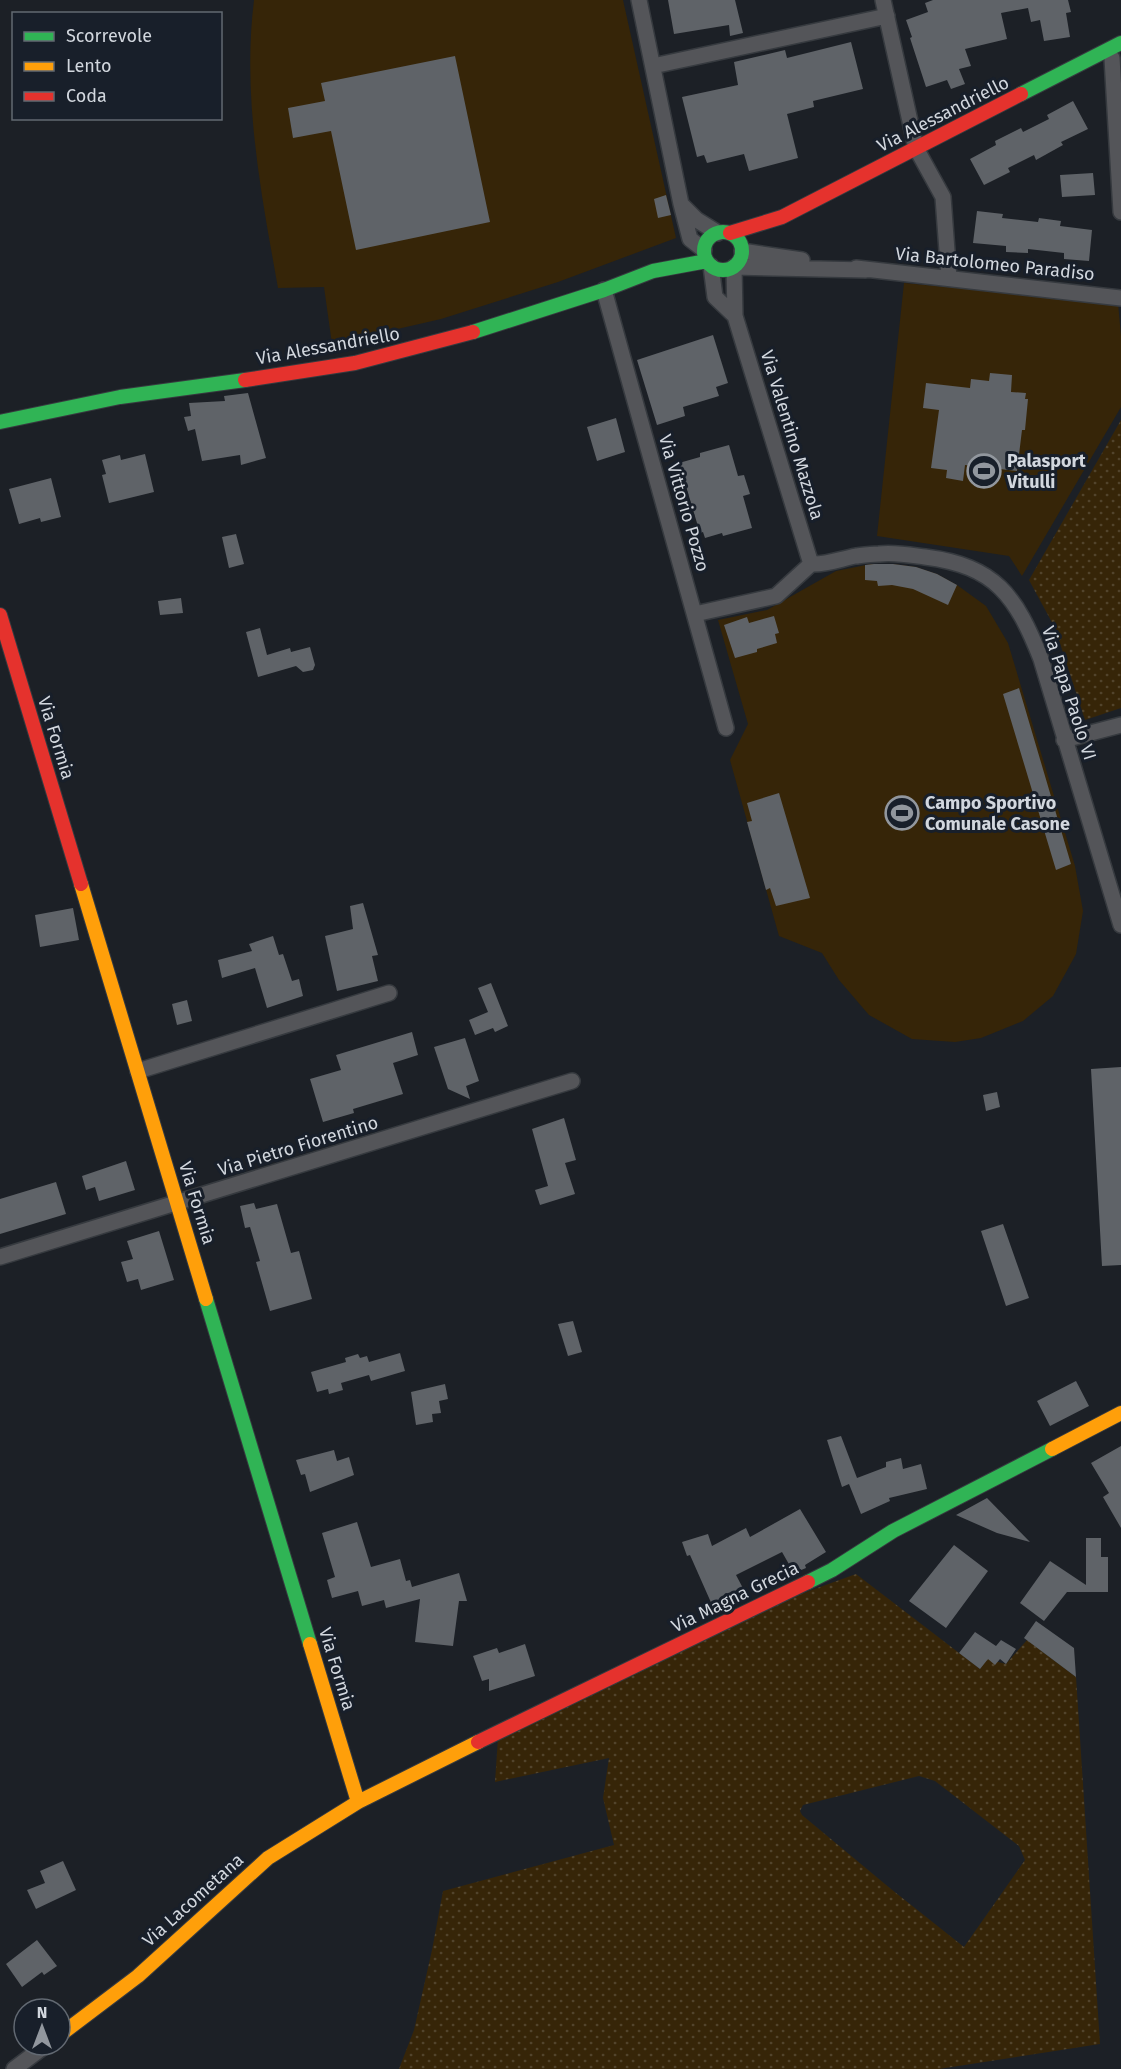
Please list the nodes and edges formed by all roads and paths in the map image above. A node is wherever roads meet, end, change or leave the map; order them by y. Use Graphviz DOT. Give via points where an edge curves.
graph roads {
  1 [pos="639,0"];
  2 [pos="884,0"];
  3 [pos="887,16"];
  4 [pos="1116,52"];
  5 [pos="653,66"];
  6 [pos="916,148"];
  7 [pos="681,204"];
  8 [pos="1121,205"];
  9 [pos="1121,212"];
  10 [pos="782,217"];
  11 [pos="724,233"];
  12 [pos="742,251"];
  13 [pos="707,259"];
  14 [pos="734,267"];
  15 [pos="866,270"];
  16 [pos="949,278"];
  17 [pos="604,290"];
  18 [pos="1121,298"];
  19 [pos="735,316"];
  20 [pos="0,422"];
  21 [pos="811,564"];
  22 [pos="695,614"];
  23 [pos="0,615"];
  24 [pos="1121,725"];
  25 [pos="726,728"];
  26 [pos="1064,740"];
  27 [pos="1121,925"];
  28 [pos="389,993"];
  29 [pos="138,1071"];
  30 [pos="572,1081"];
  31 [pos="178,1203"];
  32 [pos="0,1257"];
  33 [pos="1121,1413"];
  34 [pos="358,1802"];
  35 [pos="72,2026"];
  36 [pos="30,2057"];
  37 [pos="14,2069"];
  1 -- 5 [label="street"];
  2 -- 3 [label="street"];
  3 -- 5 [label="street"];
  3 -- 6 [label="street"];
  4 -- 6 [label="street, Via Alessandriello"];
  4 -- 8 [label="street"];
  5 -- 7 [label="street"];
  6 -- 10 [label="street, Via Alessandriello"];
  6 -- 16 [label="street" via="943,197"];
  7 -- 11 [label="street" via="697,220"];
  7 -- 13 [label="street" via="690,239"];
  8 -- 9 [label="street"];
  10 -- 11 [label="street, Via Alessandriello"];
  10 -- 12 [label="street, Via Alessandriello"];
  11 -- 12 [label="street" via="739,240"];
  11 -- 13 [label="street" via="708,239"];
  12 -- 14 [label="street, Via Alessandriello"];
  12 -- 15 [label="street, Via Bartolomeo Paradiso"];
  13 -- 14 [label="street, Via Alessandriello" via="722,270"];
  13 -- 17 [label="street, Via Alessandriello" via="676,256 654,271"];
  13 -- 19 [label="street, Via Valentino Mazzola" via="715,297"];
  14 -- 15 [label="street, Via Bartolomeo Paradiso"];
  14 -- 19 [label="street, Via Valentino Mazzola"];
  15 -- 16 [label="street, Via Bartolomeo Paradiso"];
  16 -- 18 [label="street, Via Bartolomeo Paradiso"];
  17 -- 20 [label="street, Via Alessandriello" via="462,335 355,363 71,405"];
  17 -- 22 [label="street, Via Vittorio Pozzo"];
  19 -- 21 [label="street, Via Valentino Mazzola"];
  21 -- 22 [label="street" via="776,596"];
  21 -- 26 [label="street, Via Papa Paolo VI" via="874,554 906,555 971,567 996,581 1026,622"];
  22 -- 25 [label="street, Via Vittorio Pozzo"];
  23 -- 29 [label="street, Via Formia"];
  24 -- 26 [label="street"];
  26 -- 27 [label="street, Via Papa Paolo VI"];
  28 -- 29 [label="street"];
  29 -- 31 [label="street, Via Formia"];
  30 -- 31 [label="street, Via Pietro Fiorentino"];
  31 -- 32 [label="street, Via Pietro Fiorentino"];
  31 -- 34 [label="street, Via Formia"];
  33 -- 34 [label="street, Via Magna Grecia" via="893,1531 832,1570"];
  34 -- 35 [label="street, Via Lacometana" via="268,1858 138,1976"];
  36 -- 37 [label="street"];
}
